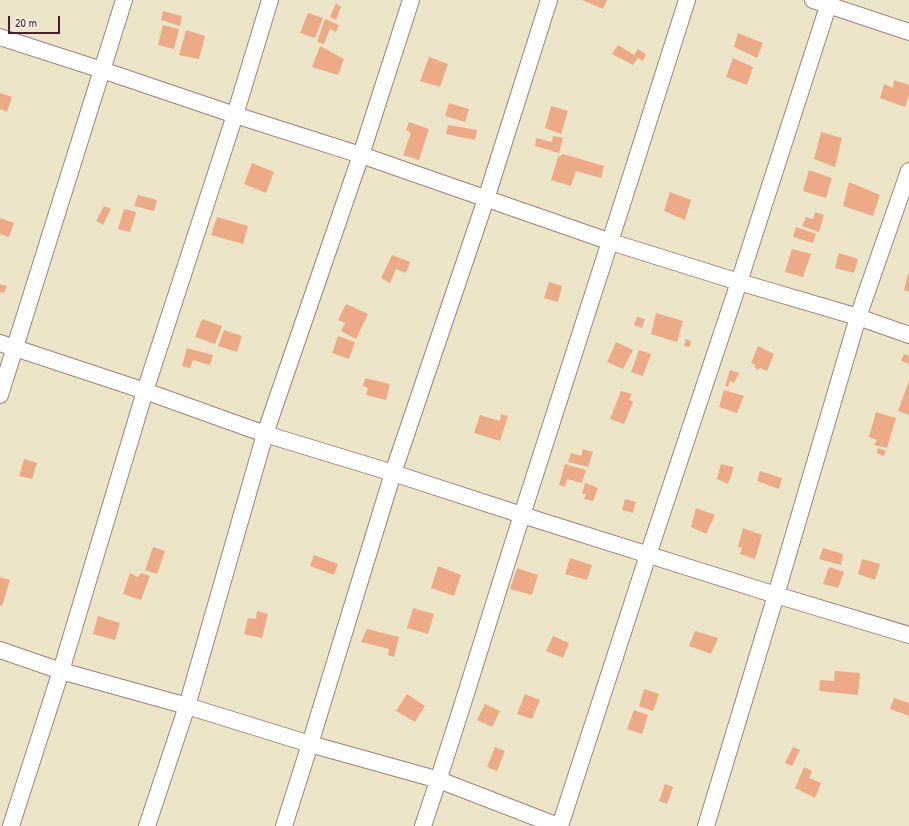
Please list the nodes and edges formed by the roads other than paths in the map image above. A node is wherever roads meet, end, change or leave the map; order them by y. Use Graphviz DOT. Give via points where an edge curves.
graph roads {
  1 [pos="124,0"];
  2 [pos="270,0"];
  3 [pos="411,0"];
  4 [pos="549,0"];
  5 [pos="687,0"];
  6 [pos="824,2"];
  7 [pos="909,32"];
  8 [pos="0,38"];
  9 [pos="102,70"];
  10 [pos="235,115"];
  11 [pos="361,155"];
  12 [pos="909,171"];
  13 [pos="486,199"];
  14 [pos="611,242"];
  15 [pos="740,282"];
  16 [pos="858,317"];
  17 [pos="909,335"];
  18 [pos="7,345"];
  19 [pos="145,391"];
  20 [pos="0,395"];
  21 [pos="265,434"];
  22 [pos="393,473"];
  23 [pos="522,515"];
  24 [pos="648,555"];
  25 [pos="776,595"];
  26 [pos="909,635"];
  27 [pos="0,650"];
  28 [pos="61,671"];
  29 [pos="187,706"];
  30 [pos="310,744"];
  31 [pos="439,780"];
  32 [pos="11,826"];
  33 [pos="147,826"];
  34 [pos="284,826"];
  35 [pos="423,826"];
  36 [pos="559,826"];
  37 [pos="706,826"];
  1 -- 9 [label="street"];
  2 -- 10 [label="street"];
  3 -- 11 [label="street"];
  4 -- 13 [label="street"];
  5 -- 14 [label="street"];
  6 -- 7 [label="street"];
  6 -- 15 [label="street"];
  8 -- 9 [label="street"];
  9 -- 10 [label="street"];
  9 -- 18 [label="street"];
  10 -- 11 [label="street"];
  10 -- 19 [label="street"];
  11 -- 13 [label="street"];
  11 -- 21 [label="street"];
  12 -- 16 [label="street"];
  13 -- 14 [label="street"];
  13 -- 22 [label="street"];
  14 -- 15 [label="street"];
  14 -- 23 [label="street"];
  15 -- 16 [label="street"];
  15 -- 24 [label="street"];
  16 -- 17 [label="street"];
  16 -- 25 [label="street"];
  18 -- 19 [label="street"];
  18 -- 20 [label="street"];
  19 -- 21 [label="street"];
  19 -- 28 [label="street"];
  21 -- 22 [label="street"];
  21 -- 29 [label="street"];
  22 -- 23 [label="street"];
  22 -- 30 [label="street"];
  23 -- 24 [label="street"];
  23 -- 31 [label="street"];
  24 -- 25 [label="street"];
  24 -- 36 [label="street"];
  25 -- 26 [label="street"];
  25 -- 37 [label="street"];
  27 -- 28 [label="street"];
  28 -- 29 [label="street"];
  28 -- 32 [label="street"];
  29 -- 30 [label="street"];
  29 -- 33 [label="street"];
  30 -- 31 [label="street"];
  30 -- 34 [label="street"];
  31 -- 35 [label="street"];
  31 -- 36 [label="street"];
}
